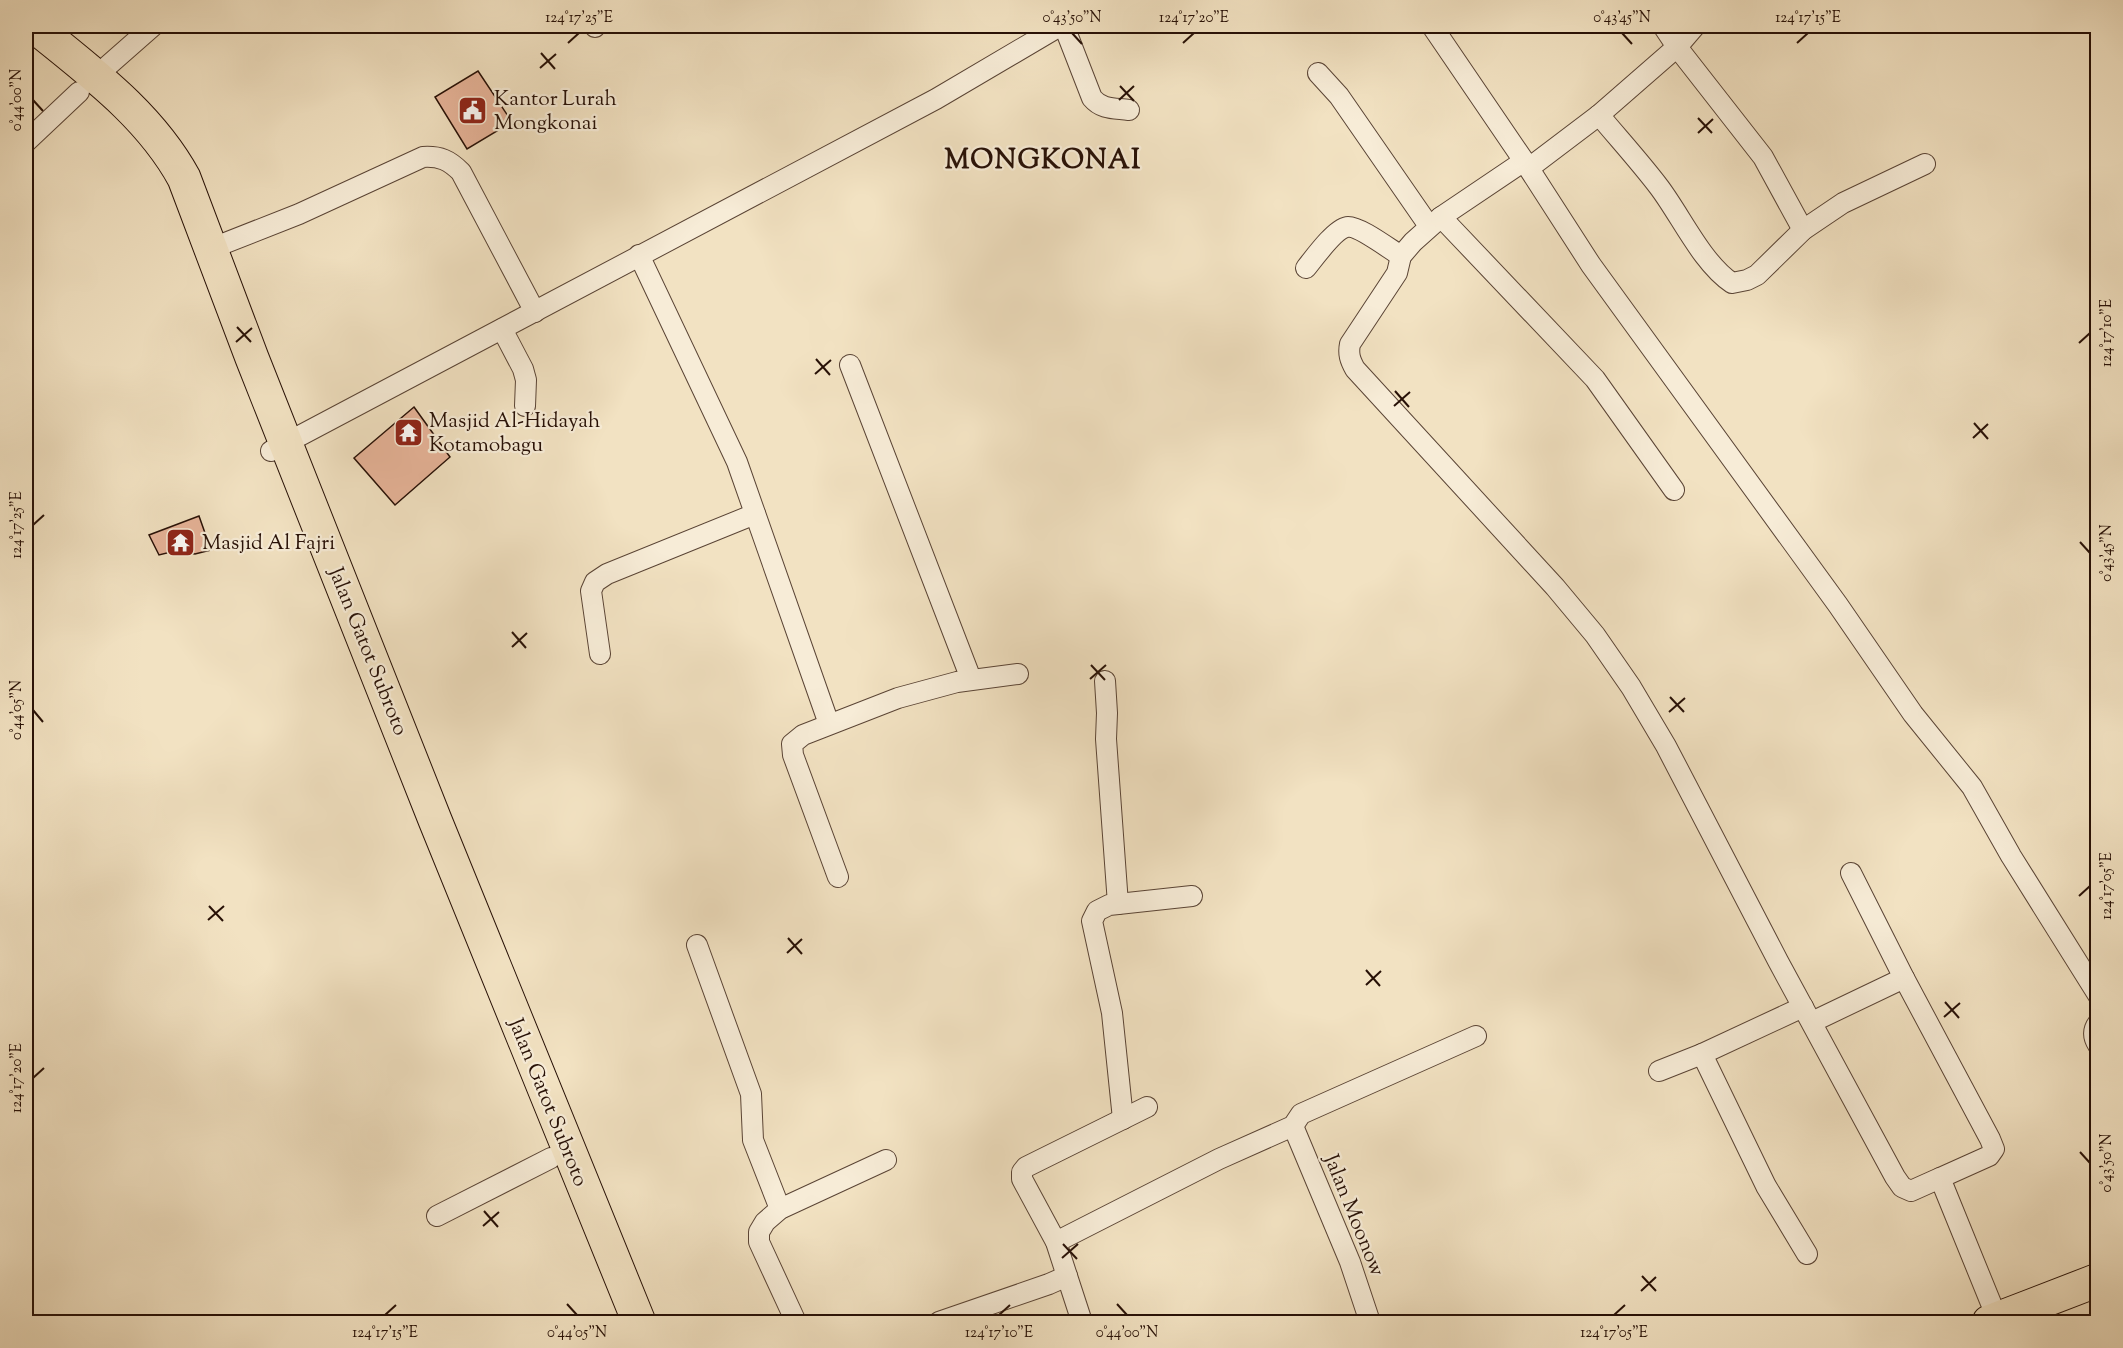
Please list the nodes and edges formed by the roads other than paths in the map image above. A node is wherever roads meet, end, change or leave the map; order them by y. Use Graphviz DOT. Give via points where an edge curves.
graph roads {
  1 [pos="34,26"];
  2 [pos="153,26"];
  3 [pos="1062,26"];
  4 [pos="1432,26"];
  5 [pos="1663,26"];
  6 [pos="1695,26"];
  7 [pos="26,46"];
  8 [pos="1677,47"];
  9 [pos="1318,73"];
  10 [pos="87,84"];
  11 [pos="1129,110"];
  12 [pos="1599,115"];
  13 [pos="26,142"];
  14 [pos="1925,164"];
  15 [pos="1526,165"];
  16 [pos="1435,221"];
  17 [pos="1803,230"];
  18 [pos="210,249"];
  19 [pos="639,255"];
  20 [pos="1401,256"];
  21 [pos="1306,268"];
  22 [pos="535,312"];
  23 [pos="502,329"];
  24 [pos="850,365"];
  25 [pos="525,406"];
  26 [pos="278,447"];
  27 [pos="1674,490"];
  28 [pos="755,514"];
  29 [pos="600,654"];
  30 [pos="1018,674"];
  31 [pos="971,679"];
  32 [pos="1105,681"];
  33 [pos="829,724"];
  34 [pos="1851,873"];
  35 [pos="838,877"];
  36 [pos="1192,896"];
  37 [pos="1118,904"];
  38 [pos="697,945"];
  39 [pos="1904,978"];
  40 [pos="2097,995"];
  41 [pos="1808,1015"];
  42 [pos="2097,1023"];
  43 [pos="1476,1036"];
  44 [pos="2097,1046"];
  45 [pos="1702,1054"];
  46 [pos="1659,1071"];
  47 [pos="1147,1107"];
  48 [pos="1123,1119"];
  49 [pos="1293,1126"];
  50 [pos="551,1158"];
  51 [pos="886,1160"];
  52 [pos="1940,1178"];
  53 [pos="780,1209"];
  54 [pos="437,1216"];
  55 [pos="1056,1242"];
  56 [pos="1807,1254"];
  57 [pos="1067,1276"];
  58 [pos="2097,1280"];
  59 [pos="1993,1320"];
  60 [pos="619,1323"];
  61 [pos="639,1323"];
  62 [pos="796,1323"];
  63 [pos="939,1323"];
  64 [pos="1082,1323"];
  65 [pos="1370,1323"];
  1 -- 10 [label="highway, Jalan Gatot Subroto"];
  2 -- 10 [label="street"];
  3 -- 11 [label="street" via="1092,99 1106,108"];
  3 -- 19 [label="street" via="936,99"];
  4 -- 15 [label="street"];
  5 -- 8 [label="street"];
  6 -- 8 [label="street"];
  7 -- 10 [label="highway, Jalan Gatot Subroto"];
  8 -- 12 [label="street"];
  8 -- 17 [label="street" via="1763,157"];
  9 -- 16 [label="street"];
  10 -- 13 [label="street"];
  10 -- 18 [label="highway, Jalan Gatot Subroto" via="136,114 158,136 184,178"];
  10 -- 26 [label="highway, Jalan Gatot Subroto" via="153,164"];
  12 -- 15 [label="street"];
  12 -- 17 [label="street" via="1660,187 1723,278 1732,283 1757,275"];
  14 -- 17 [label="street" via="1843,203"];
  15 -- 16 [label="street"];
  15 -- 40 [label="street" via="1592,265 1913,714 1972,787"];
  16 -- 20 [label="street"];
  16 -- 27 [label="street" via="1595,379"];
  18 -- 22 [label="street" via="299,214 423,157 436,156 450,161 461,172"];
  18 -- 26 [label="highway, Jalan Gatot Subroto"];
  19 -- 22 [label="street"];
  19 -- 28 [label="street" via="713,408"];
  20 -- 21 [label="street" via="1356,228 1347,227"];
  20 -- 41 [label="street" via="1397,273 1350,344 1350,360 1595,635 1666,746"];
  22 -- 23 [label="street"];
  23 -- 25 [label="street" via="523,369"];
  23 -- 26 [label="street"];
  24 -- 31 [label="street"];
  26 -- 50 [label="highway, Jalan Gatot Subroto"];
  26 -- 61 [label="highway, Jalan Gatot Subroto"];
  28 -- 29 [label="street" via="595,582 591,591"];
  28 -- 33 [label="street"];
  30 -- 31 [label="street"];
  31 -- 33 [label="street" via="898,698"];
  32 -- 37 [label="street"];
  33 -- 35 [label="street" via="792,744"];
  34 -- 39 [label="street"];
  36 -- 37 [label="street"];
  37 -- 48 [label="street" via="1097,911 1092,921 1112,1013"];
  38 -- 53 [label="street" via="751,1094 753,1140"];
  39 -- 41 [label="street"];
  39 -- 52 [label="street" via="1994,1149 1989,1156"];
  41 -- 45 [label="street"];
  41 -- 52 [label="street" via="1902,1187 1911,1191"];
  42 -- 44 [label="street" via="2093,1030"];
  43 -- 49 [label="street" via="1301,1114"];
  45 -- 46 [label="street"];
  45 -- 56 [label="street" via="1766,1186"];
  47 -- 48 [label="street"];
  48 -- 55 [label="street" via="1022,1172 1022,1179"];
  49 -- 55 [label="street"];
  49 -- 65 [label="street, Jalan Moonow" via="1350,1262"];
  50 -- 54 [label="street"];
  50 -- 60 [label="highway, Jalan Gatot Subroto"];
  51 -- 53 [label="street"];
  52 -- 59 [label="street"];
  53 -- 62 [label="street" via="765,1222 759,1242"];
  55 -- 57 [label="street"];
  57 -- 63 [label="street"];
  57 -- 64 [label="street"];
  58 -- 59 [label="highway"];
}
